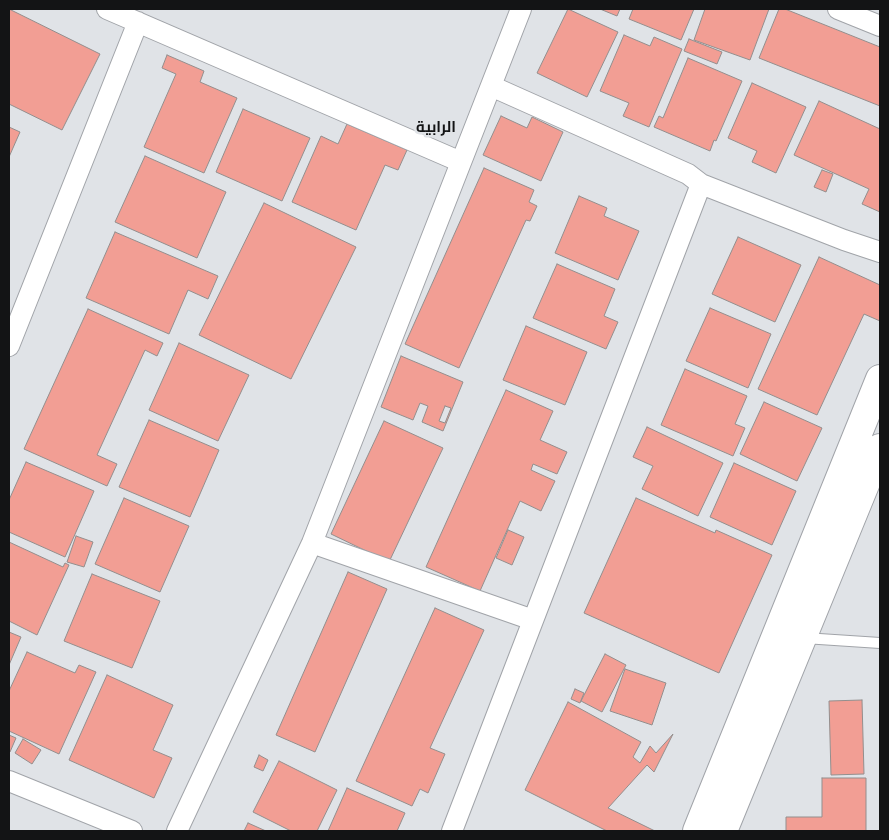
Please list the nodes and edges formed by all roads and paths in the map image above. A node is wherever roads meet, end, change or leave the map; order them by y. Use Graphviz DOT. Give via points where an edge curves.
graph roads {
  1 [pos="107,9"];
  2 [pos="521,9"];
  3 [pos="838,9"];
  4 [pos="138,22"];
  5 [pos="880,26"];
  6 [pos="491,86"];
  7 [pos="461,162"];
  8 [pos="700,184"];
  9 [pos="880,252"];
  10 [pos="9,346"];
  11 [pos="880,378"];
  12 [pos="880,448"];
  13 [pos="312,543"];
  14 [pos="533,620"];
  15 [pos="802,638"];
  16 [pos="880,643"];
  17 [pos="9,781"];
  18 [pos="132,831"];
  19 [pos="177,831"];
  20 [pos="452,831"];
  21 [pos="698,831"];
  22 [pos="723,831"];
  1 -- 4 [label="street"];
  2 -- 6 [label="street"];
  3 -- 5 [label="street"];
  4 -- 7 [label="street"];
  4 -- 10 [label="street"];
  6 -- 7 [label="street"];
  6 -- 8 [label="street" via="688,174"];
  7 -- 13 [label="street"];
  8 -- 9 [label="street"];
  8 -- 14 [label="street"];
  11 -- 21 [label="street"];
  12 -- 15 [label="street"];
  13 -- 14 [label="street"];
  13 -- 19 [label="street"];
  14 -- 20 [label="street"];
  15 -- 16 [label="lane"];
  15 -- 22 [label="street"];
  17 -- 18 [label="street"];
}
